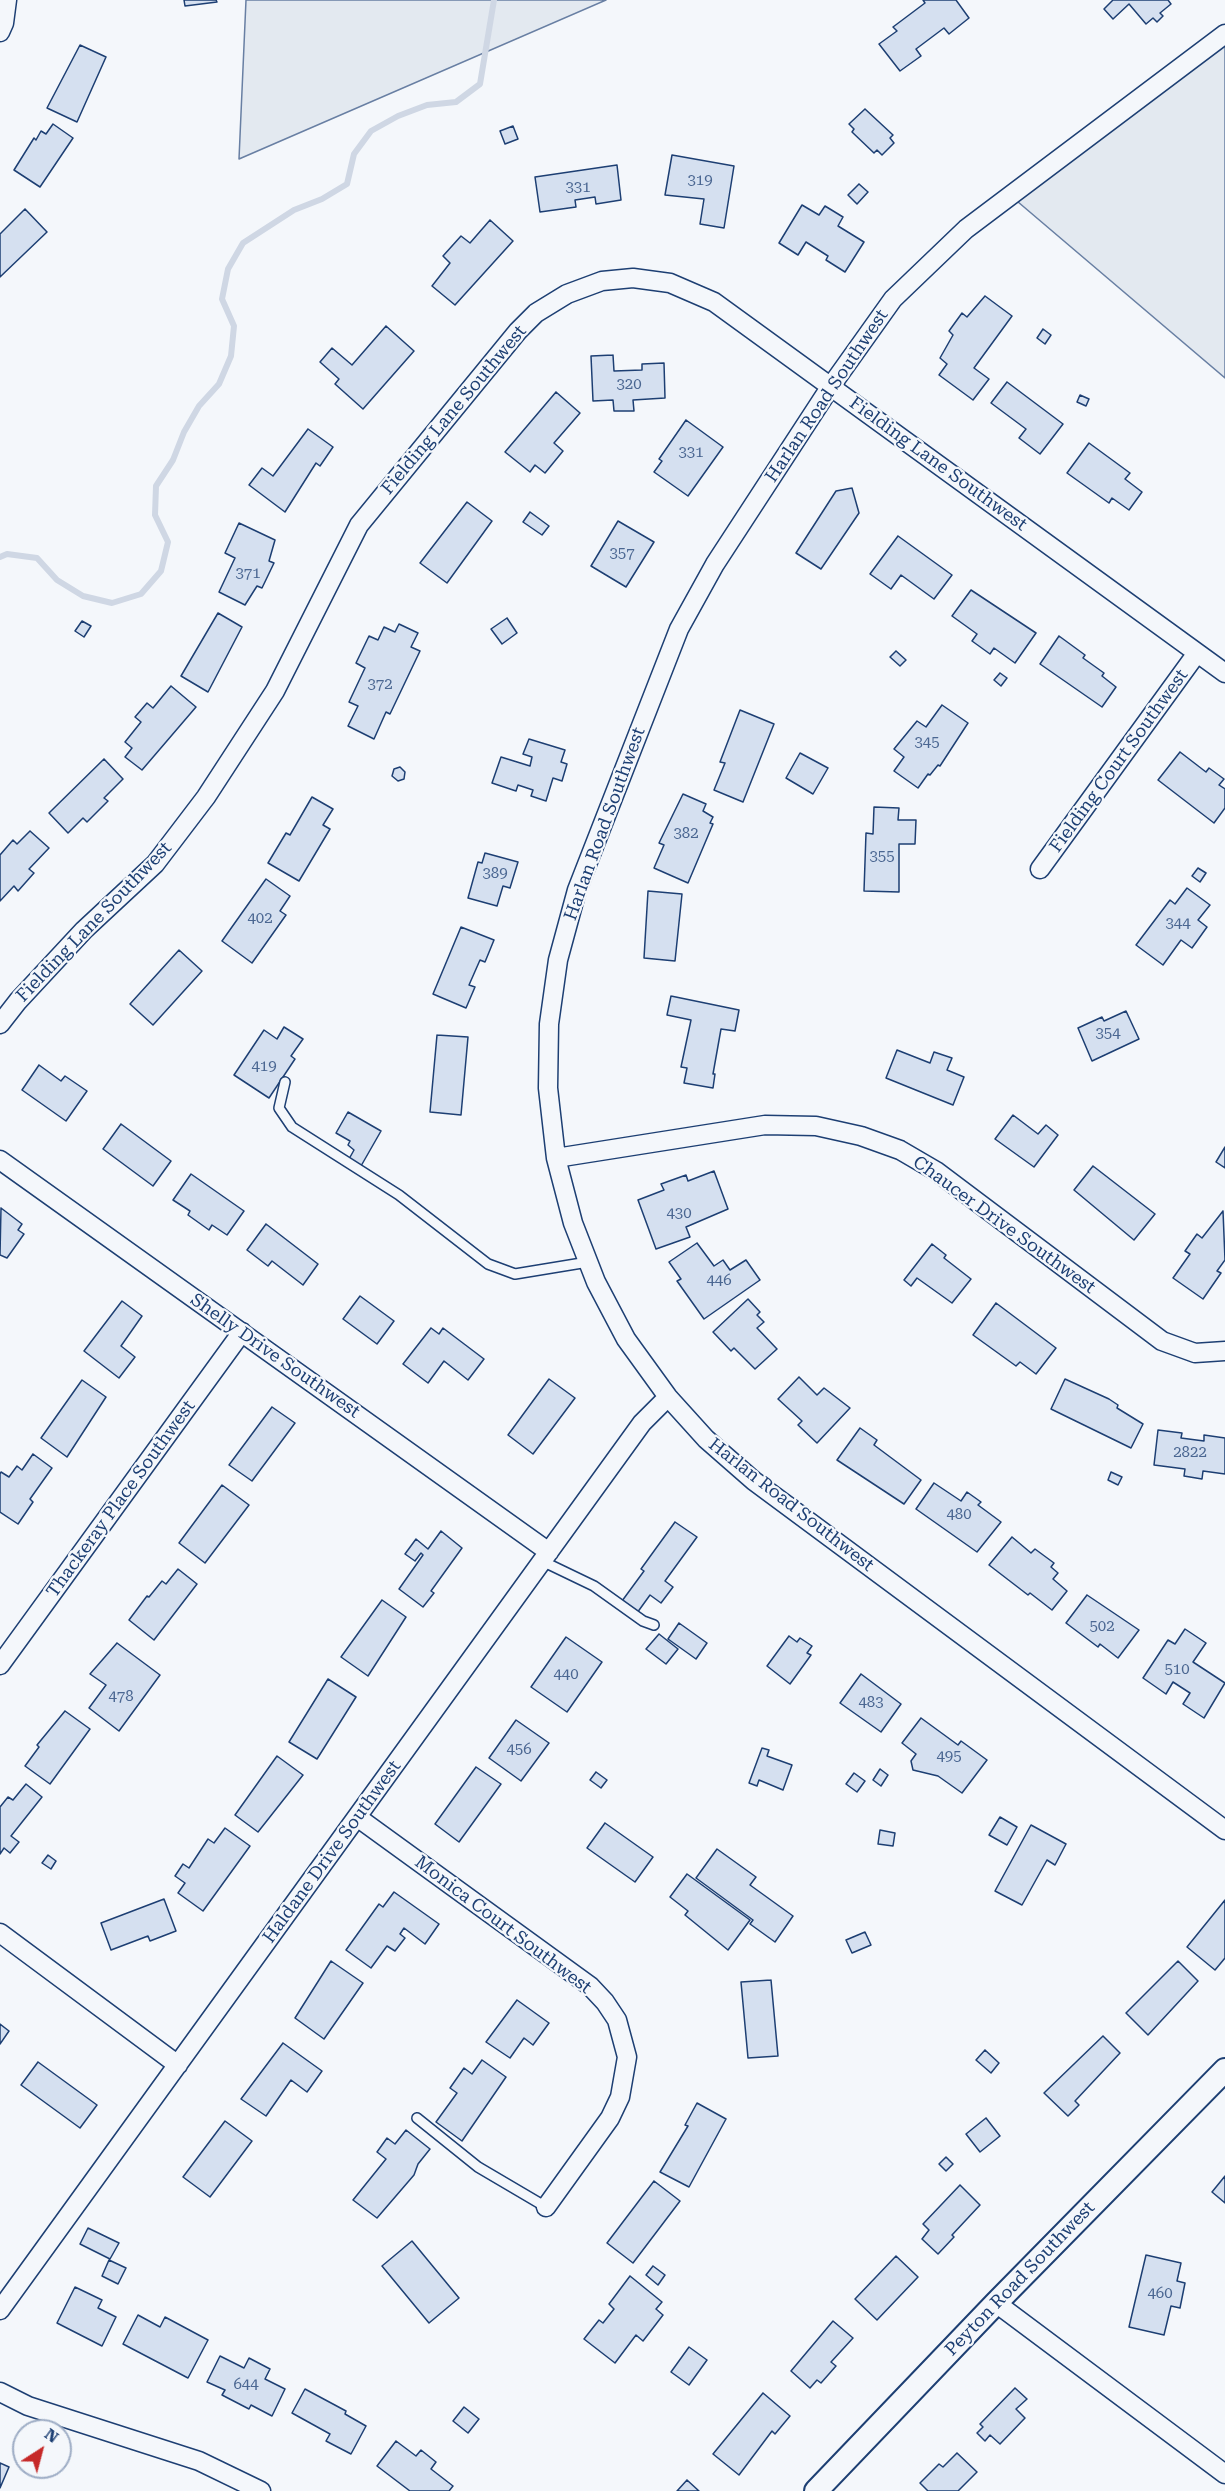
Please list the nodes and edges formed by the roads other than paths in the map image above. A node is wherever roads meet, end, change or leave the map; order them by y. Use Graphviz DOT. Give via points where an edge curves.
graph roads {
  1 [pos="7,0"];
  2 [pos="0,32"];
  3 [pos="1225,34"];
  4 [pos="831,386"];
  5 [pos="1197,653"];
  6 [pos="1225,673"];
  7 [pos="1040,869"];
  8 [pos="0,1024"];
  9 [pos="285,1082"];
  10 [pos="556,1158"];
  11 [pos="0,1160"];
  12 [pos="588,1262"];
  13 [pos="242,1332"];
  14 [pos="1225,1351"];
  15 [pos="668,1397"];
  16 [pos="546,1556"];
  17 [pos="654,1625"];
  18 [pos="0,1665"];
  19 [pos="357,1817"];
  20 [pos="1225,1830"];
  21 [pos="0,1933"];
  22 [pos="178,2065"];
  23 [pos="1225,2070"];
  24 [pos="417,2118"];
  25 [pos="546,2207"];
  26 [pos="996,2303"];
  27 [pos="0,2310"];
  28 [pos="0,2392"];
  29 [pos="1225,2474"];
  30 [pos="261,2491"];
  31 [pos="816,2491"];
  1 -- 2 [label="street"];
  3 -- 4 [label="street, Harlan Road Southwest" via="966,229 893,299"];
  4 -- 5 [label="street, Fielding Lane Southwest"];
  4 -- 8 [label="street, Fielding Lane Southwest" via="714,302 670,283 633,279 602,282 567,294 537,313 359,525 276,691 206,797 155,864 84,930"];
  4 -- 10 [label="street, Harlan Road Southwest" via="715,564 680,629 577,890 558,960 549,1024 548,1088"];
  5 -- 6 [label="street, Fielding Lane Southwest"];
  5 -- 7 [label="street, Fielding Court Southwest"];
  9 -- 12 [label="lane" via="279,1108 292,1127 399,1195 488,1264 515,1274"];
  10 -- 12 [label="street, Harlan Road Southwest"];
  10 -- 14 [label="street, Chaucer Drive Southwest" via="765,1125 816,1126 861,1136 900,1150 936,1171 1162,1341 1195,1353"];
  11 -- 13 [label="street, Shelly Drive Southwest"];
  12 -- 15 [label="street, Harlan Road Southwest" via="626,1339"];
  13 -- 16 [label="street, Shelly Drive Southwest"];
  13 -- 18 [label="street, Thackeray Place Southwest"];
  15 -- 16 [label="street, Haldane Drive Southwest" via="642,1423"];
  15 -- 20 [label="street, Harlan Road Southwest" via="706,1439 754,1481"];
  16 -- 17 [label="lane"];
  16 -- 19 [label="street, Haldane Drive Southwest"];
  19 -- 22 [label="street, Haldane Drive Southwest"];
  19 -- 25 [label="street, Monica Court Southwest" via="590,1986 617,2020 627,2057 620,2097 610,2118"];
  21 -- 22 [label="street"];
  22 -- 27 [label="street, Haldane Drive Southwest"];
  23 -- 26 [label="street, Peyton Road Southwest"];
  24 -- 25 [label="lane" via="478,2167"];
  26 -- 29 [label="street"];
  26 -- 31 [label="street, Peyton Road Southwest"];
  28 -- 30 [label="street" via="28,2406 199,2461"];
}
